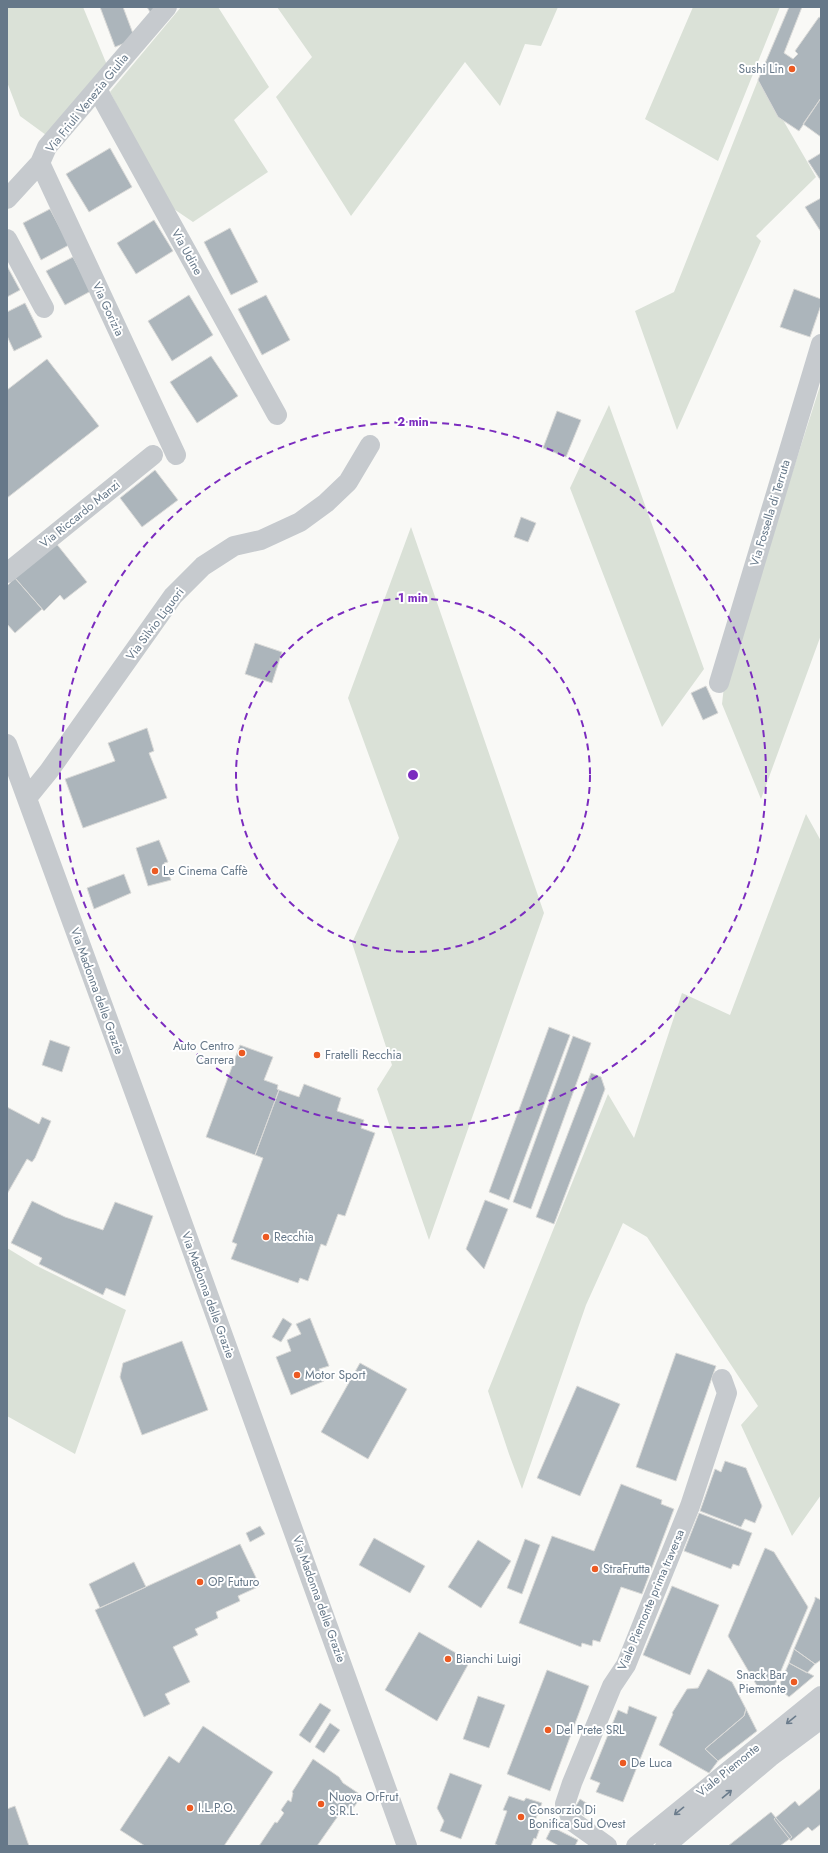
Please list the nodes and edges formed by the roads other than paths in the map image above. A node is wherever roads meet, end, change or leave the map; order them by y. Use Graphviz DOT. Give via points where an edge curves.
graph roads {
  1 [pos="167,7"];
  2 [pos="97,89"];
  3 [pos="40,163"];
  4 [pos="7,199"];
  5 [pos="7,239"];
  6 [pos="44,308"];
  7 [pos="821,344"];
  8 [pos="277,415"];
  9 [pos="370,445"];
  10 [pos="154,455"];
  11 [pos="176,455"];
  12 [pos="7,572"];
  13 [pos="719,683"];
  14 [pos="7,744"];
  15 [pos="27,798"];
  16 [pos="722,1379"];
  17 [pos="821,1696"];
  18 [pos="821,1719"];
  19 [pos="407,1846"];
  20 [pos="607,1846"];
  21 [pos="636,1846"];
  22 [pos="665,1846"];
  1 -- 2 [label="street, Via Friuli Venezia Giulia"];
  2 -- 3 [label="street, Via Friuli Venezia Giulia" via="47,147"];
  2 -- 8 [label="street, Via Udine"];
  3 -- 4 [label="street, Via Friuli Venezia Giulia"];
  3 -- 11 [label="street, Via Gorizia"];
  5 -- 6 [label="street"];
  7 -- 13 [label="street, Via Fossella di Terruta"];
  9 -- 15 [label="street, Via Silvio Liguori" via="348,482 326,503 300,522 261,540 234,546 203,566 173,596 50,771"];
  10 -- 12 [label="street, Via Riccardo Manzi"];
  14 -- 15 [label="street, Via Madonna delle Grazie"];
  15 -- 19 [label="street, Via Madonna delle Grazie"];
  16 -- 20 [label="street, Viale Piemonte prima traversa" via="727,1393 690,1506 626,1665 612,1686 565,1804 572,1822"];
  17 -- 21 [label="street, Viale Piemonte, one-way"];
  22 -- 18 [label="street, Viale Piemonte, one-way" via="770,1757"];
}
